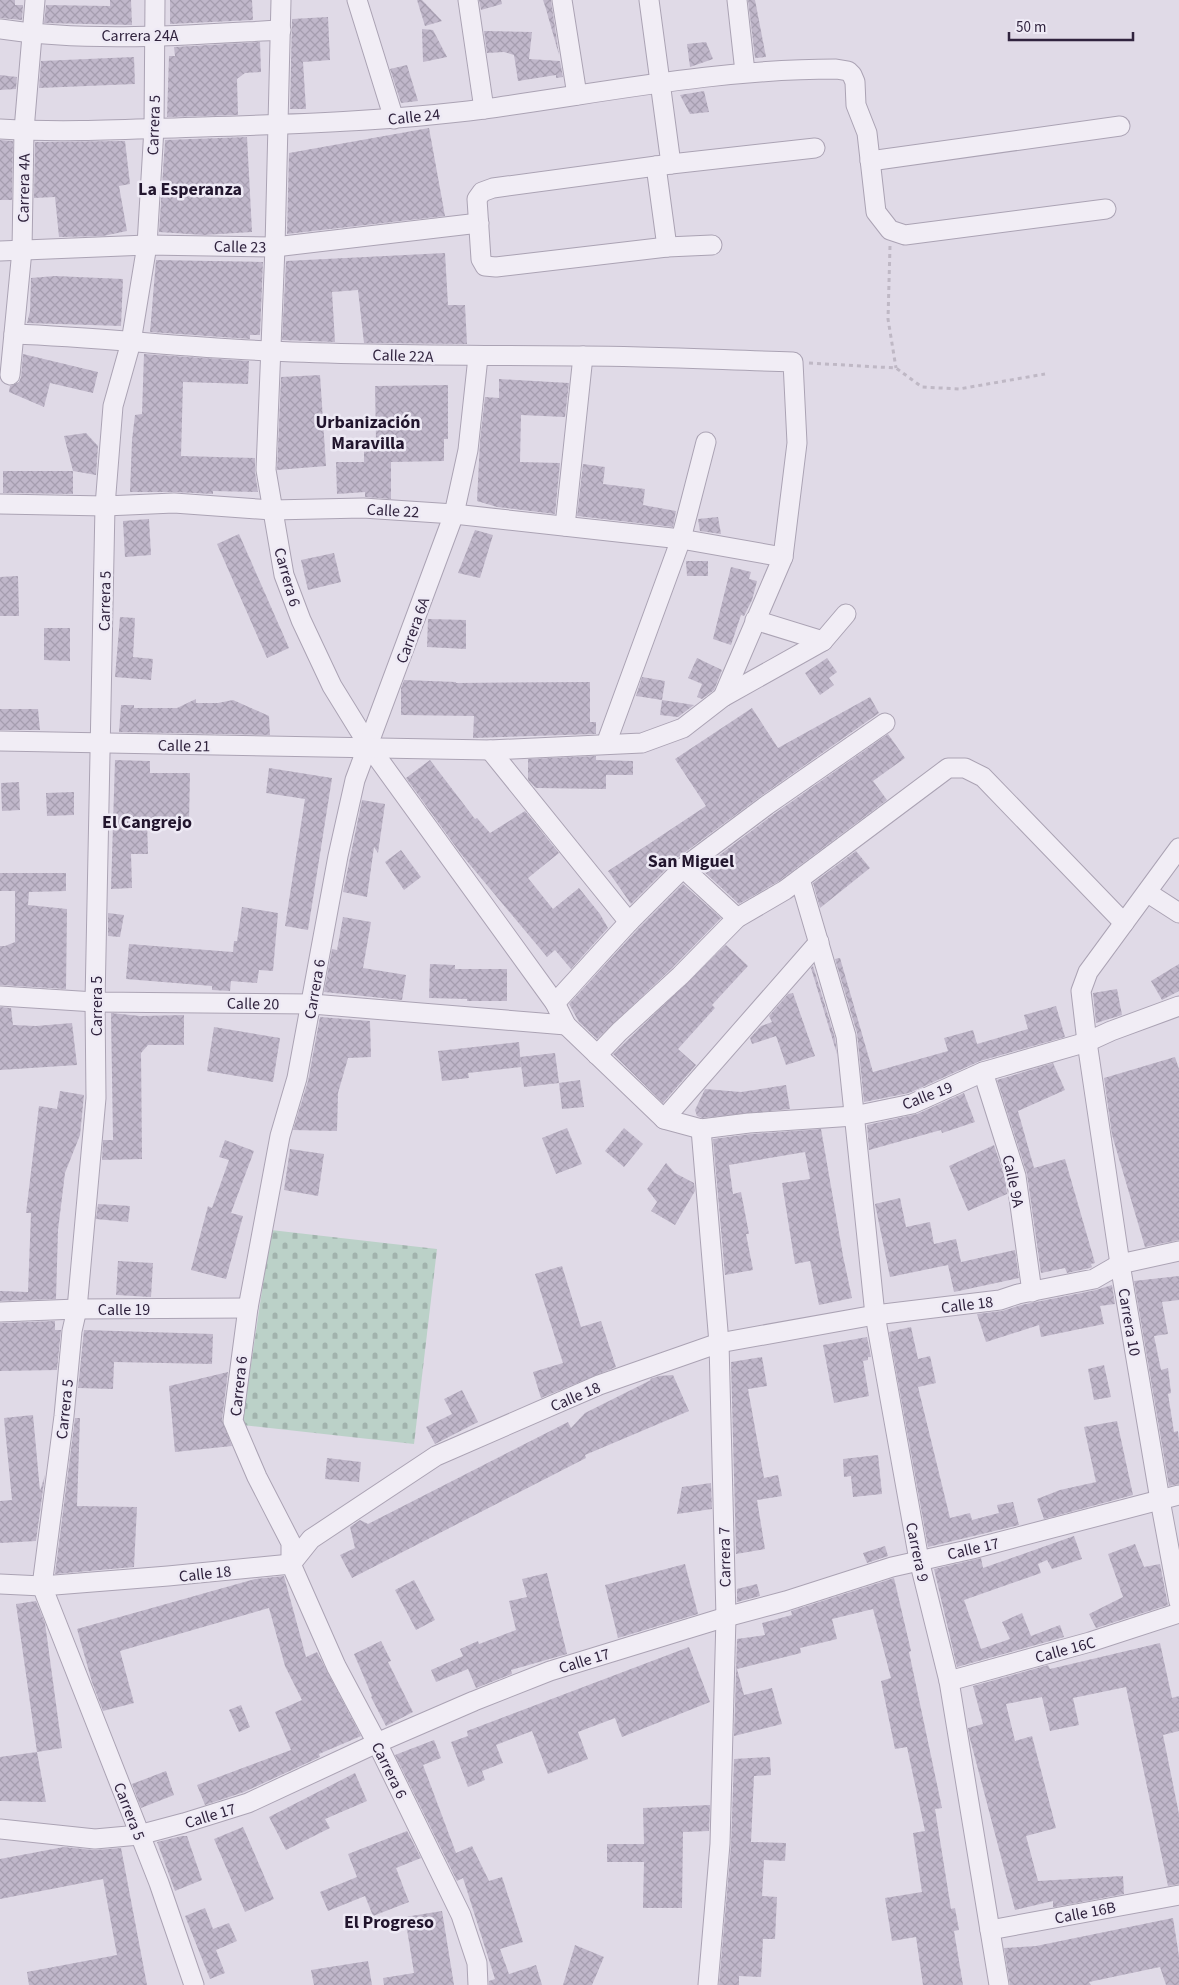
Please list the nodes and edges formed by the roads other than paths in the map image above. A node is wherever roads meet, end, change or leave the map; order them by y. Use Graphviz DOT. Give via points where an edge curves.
graph roads {
  1 [pos="34,0"];
  2 [pos="155,0"];
  3 [pos="281,0"];
  4 [pos="357,0"];
  5 [pos="468,0"];
  6 [pos="562,0"];
  7 [pos="649,0"];
  8 [pos="737,0"];
  9 [pos="0,29"];
  10 [pos="281,30"];
  11 [pos="32,34"];
  12 [pos="155,37"];
  13 [pos="745,72"];
  14 [pos="661,82"];
  15 [pos="577,95"];
  16 [pos="484,109"];
  17 [pos="394,119"];
  18 [pos="279,124"];
  19 [pos="1120,126"];
  20 [pos="154,128"];
  21 [pos="0,129"];
  22 [pos="24,130"];
  23 [pos="815,148"];
  24 [pos="870,161"];
  25 [pos="664,165"];
  26 [pos="1106,209"];
  27 [pos="478,223"];
  28 [pos="147,245"];
  29 [pos="712,245"];
  30 [pos="275,246"];
  31 [pos="667,247"];
  32 [pos="22,250"];
  33 [pos="0,251"];
  34 [pos="14,334"];
  35 [pos="131,342"];
  36 [pos="272,351"];
  37 [pos="583,356"];
  38 [pos="478,357"];
  39 [pos="10,375"];
  40 [pos="706,442"];
  41 [pos="0,504"];
  42 [pos="106,506"];
  43 [pos="272,510"];
  44 [pos="454,514"];
  45 [pos="565,526"];
  46 [pos="681,539"];
  47 [pos="783,557"];
  48 [pos="846,614"];
  49 [pos="755,620"];
  50 [pos="823,641"];
  51 [pos="723,697"];
  52 [pos="885,723"];
  53 [pos="0,741"];
  54 [pos="101,744"];
  55 [pos="606,744"];
  56 [pos="369,746"];
  57 [pos="490,750"];
  58 [pos="1179,848"];
  59 [pos="683,868"];
  60 [pos="800,879"];
  61 [pos="1148,893"];
  62 [pos="1179,913"];
  63 [pos="737,918"];
  64 [pos="629,922"];
  65 [pos="1124,923"];
  66 [pos="819,942"];
  67 [pos="0,996"];
  68 [pos="95,1002"];
  69 [pos="556,1003"];
  70 [pos="312,1004"];
  71 [pos="1179,1006"];
  72 [pos="566,1025"];
  73 [pos="1087,1042"];
  74 [pos="597,1055"];
  75 [pos="983,1072"];
  76 [pos="854,1116"];
  77 [pos="664,1119"];
  78 [pos="701,1129"];
  79 [pos="1179,1251"];
  80 [pos="1120,1264"];
  81 [pos="1032,1292"];
  82 [pos="248,1308"];
  83 [pos="77,1309"];
  84 [pos="0,1312"];
  85 [pos="876,1315"];
  86 [pos="719,1343"];
  87 [pos="1179,1495"];
  88 [pos="1160,1500"];
  89 [pos="919,1560"];
  90 [pos="291,1564"];
  91 [pos="0,1584"];
  92 [pos="42,1586"];
  93 [pos="1179,1602"];
  94 [pos="1179,1613"];
  95 [pos="726,1617"];
  96 [pos="949,1681"];
  97 [pos="377,1743"];
  98 [pos="0,1829"];
  99 [pos="139,1835"];
  100 [pos="1179,1895"];
  101 [pos="990,1930"];
  102 [pos="194,1985"];
  103 [pos="478,1985"];
  104 [pos="708,1985"];
  105 [pos="999,1985"];
  1 -- 11 [label="street, Carrera 4A"];
  2 -- 12 [label="street, Carrera 5"];
  3 -- 10 [label="street, Carrera 6"];
  4 -- 17 [label="street"];
  5 -- 16 [label="street"];
  6 -- 15 [label="street"];
  7 -- 14 [label="street"];
  8 -- 13 [label="street"];
  9 -- 11 [label="street, Carrera 24A"];
  10 -- 12 [label="street, Carrera 24A"];
  10 -- 18 [label="street, Carrera 6"];
  11 -- 12 [label="street, Carrera 24A"];
  11 -- 22 [label="street, Carrera 4A"];
  12 -- 20 [label="street, Carrera 5"];
  13 -- 14 [label="street, Calle 24"];
  13 -- 24 [label="street, Calle 24" via="848,71 852,75 856,105 867,133"];
  14 -- 15 [label="street, Calle 24"];
  14 -- 25 [label="street"];
  15 -- 16 [label="street, Calle 24"];
  16 -- 17 [label="street, Calle 24"];
  17 -- 18 [label="street, Calle 24"];
  18 -- 20 [label="street, Calle 24"];
  18 -- 30 [label="street, Carrera 6"];
  19 -- 24 [label="street"];
  20 -- 22 [label="street, Calle 24"];
  20 -- 28 [label="street, Carrera 5"];
  21 -- 22 [label="street, Calle 24"];
  22 -- 32 [label="street, Carrera 4A"];
  23 -- 25 [label="street"];
  24 -- 26 [label="street" via="876,212 890,230 905,235"];
  25 -- 27 [label="street" via="487,190 477,199"];
  25 -- 31 [label="street"];
  27 -- 30 [label="street, Calle 23"];
  27 -- 31 [label="street" via="481,259 485,266"];
  28 -- 30 [label="street, Calle 23"];
  28 -- 32 [label="street, Calle 23"];
  28 -- 35 [label="street, Carrera 5"];
  29 -- 31 [label="street"];
  30 -- 36 [label="street, Carrera 6"];
  32 -- 33 [label="street, Calle 23"];
  32 -- 34 [label="street, Carrera 4A"];
  34 -- 35 [label="street, Calle 22A"];
  34 -- 39 [label="street, Carrera 4A"];
  35 -- 36 [label="street, Calle 22A"];
  35 -- 42 [label="street, Carrera 5" via="112,406"];
  36 -- 38 [label="street, Calle 22A"];
  36 -- 43 [label="street, Carrera 6" via="266,470"];
  37 -- 38 [label="street, Calle 22A"];
  37 -- 45 [label="street"];
  37 -- 47 [label="street, Calle 22A" via="793,362 797,444"];
  38 -- 44 [label="street, Carrera 6A" via="468,450"];
  40 -- 46 [label="street"];
  41 -- 42 [label="street, Calle 22"];
  42 -- 43 [label="street, Calle 22" via="174,502"];
  42 -- 54 [label="street, Carrera 5"];
  43 -- 44 [label="street, Calle 22" via="363,508"];
  43 -- 56 [label="street, Carrera 6" via="284,575 301,620 332,686"];
  44 -- 45 [label="street, Calle 22"];
  44 -- 56 [label="street, Carrera 6A"];
  45 -- 46 [label="street, Calle 22"];
  46 -- 47 [label="street, Calle 22"];
  46 -- 55 [label="street"];
  47 -- 49 [label="street"];
  48 -- 50 [label="street"];
  49 -- 50 [label="street"];
  49 -- 51 [label="street"];
  50 -- 51 [label="street, Calle 21"];
  51 -- 55 [label="street, Calle 21" via="683,728 642,743"];
  52 -- 59 [label="street" via="767,804"];
  53 -- 54 [label="street, Calle 21"];
  54 -- 56 [label="street, Calle 21"];
  54 -- 68 [label="street, Carrera 5"];
  55 -- 57 [label="street, Calle 21"];
  56 -- 57 [label="street, Calle 21"];
  56 -- 69 [label="street, Carrera 6"];
  56 -- 70 [label="street, Carrera 6" via="355,780 338,856"];
  57 -- 64 [label="street"];
  58 -- 61 [label="street, Carrera 10"];
  59 -- 63 [label="street"];
  59 -- 64 [label="street"];
  60 -- 63 [label="street"];
  60 -- 65 [label="street" via="948,768 965,768 983,777"];
  60 -- 66 [label="street, Carrera 9"];
  61 -- 62 [label="street"];
  61 -- 65 [label="street, Carrera 10"];
  63 -- 74 [label="street"];
  64 -- 69 [label="street"];
  65 -- 73 [label="street, Carrera 10" via="1088,972 1081,990"];
  66 -- 76 [label="street, Carrera 9" via="846,1036"];
  66 -- 77 [label="street"];
  67 -- 68 [label="street, Calle 20"];
  68 -- 70 [label="street, Calle 20"];
  68 -- 83 [label="street, Carrera 5" via="96,1098"];
  69 -- 72 [label="street, Carrera 6"];
  70 -- 72 [label="street, Calle 20"];
  70 -- 82 [label="street, Carrera 6" via="297,1078 280,1136"];
  71 -- 73 [label="street, Calle 19"];
  72 -- 74 [label="street, Carrera 6"];
  73 -- 75 [label="street, Calle 19"];
  73 -- 80 [label="street, Carrera 10"];
  74 -- 77 [label="street, Carrera 6"];
  75 -- 76 [label="street, Calle 19" via="912,1104"];
  75 -- 81 [label="street, Calle 9A" via="1016,1176"];
  76 -- 78 [label="street, Calle 19"];
  76 -- 85 [label="street, Carrera 9"];
  77 -- 78 [label="street, Calle 19"];
  78 -- 86 [label="street, Carrera 7"];
  79 -- 80 [label="street, Calle 18"];
  80 -- 81 [label="street, Calle 18" via="1094,1279"];
  80 -- 88 [label="street, Carrera 10"];
  81 -- 85 [label="street, Calle 18" via="1000,1300"];
  82 -- 83 [label="street, Calle 19"];
  82 -- 90 [label="street, Carrera 6" via="233,1420 257,1477 291,1543"];
  83 -- 84 [label="street, Calle 19"];
  83 -- 92 [label="street, Carrera 5"];
  85 -- 86 [label="street, Calle 18"];
  85 -- 89 [label="street, Carrera 9"];
  86 -- 90 [label="street, Calle 18" via="599,1385 436,1456 311,1539"];
  86 -- 95 [label="street, Carrera 7"];
  87 -- 88 [label="street, Calle 17"];
  88 -- 89 [label="street, Calle 17"];
  88 -- 93 [label="street, Carrera 10"];
  89 -- 95 [label="street, Calle 17"];
  89 -- 96 [label="street, Carrera 9"];
  90 -- 92 [label="street, Calle 18"];
  90 -- 97 [label="street, Carrera 6" via="336,1666"];
  91 -- 92 [label="street, Calle 18"];
  92 -- 99 [label="street, Carrera 5"];
  94 -- 96 [label="street, Calle 16C" via="1090,1642"];
  95 -- 97 [label="street, Calle 17" via="550,1671"];
  95 -- 104 [label="street, Carrera 7" via="720,1844"];
  96 -- 101 [label="street, Carrera 9"];
  97 -- 99 [label="street, Calle 17" via="248,1803"];
  97 -- 103 [label="street, Carrera 6" via="461,1915 477,1963"];
  98 -- 99 [label="street, Calle 17" via="95,1838"];
  99 -- 102 [label="street, Carrera 5"];
  100 -- 101 [label="street, Calle 16B"];
  101 -- 105 [label="street, Carrera 9"];
}
